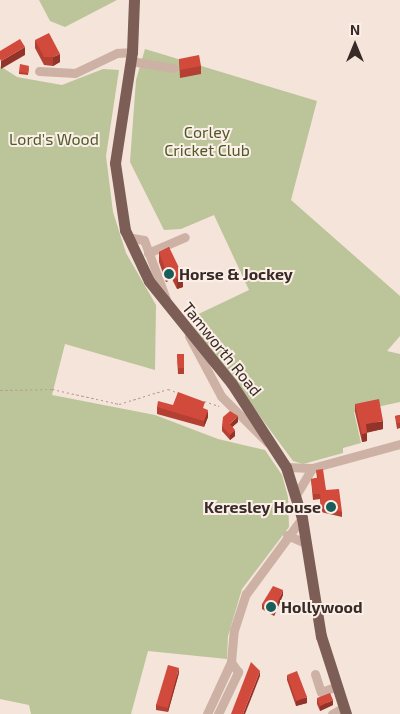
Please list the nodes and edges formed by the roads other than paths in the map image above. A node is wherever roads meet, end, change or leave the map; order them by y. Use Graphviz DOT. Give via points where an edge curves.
graph roads {
  1 [pos="134,0"];
  2 [pos="131,56"];
  3 [pos="173,68"];
  4 [pos="38,71"];
  5 [pos="127,237"];
  6 [pos="185,237"];
  7 [pos="148,253"];
  8 [pos="171,310"];
  9 [pos="182,325"];
  10 [pos="400,444"];
  11 [pos="278,451"];
  12 [pos="286,467"];
  13 [pos="312,468"];
  14 [pos="296,495"];
  15 [pos="302,518"];
  16 [pos="287,535"];
  17 [pos="307,544"];
  18 [pos="231,662"];
  19 [pos="315,674"];
  20 [pos="336,687"];
  21 [pos="344,711"];
  22 [pos="207,714"];
  23 [pos="218,714"];
  24 [pos="332,714"];
  1 -- 2 [label="main road, Tamworth Road"];
  2 -- 3 [label="street"];
  2 -- 4 [label="street" via="117,52 75,73"];
  2 -- 5 [label="main road, Tamworth Road" via="115,163"];
  5 -- 7 [label="street" via="144,240"];
  5 -- 8 [label="main road, Tamworth Road" via="145,275"];
  6 -- 7 [label="street"];
  7 -- 8 [label="street"];
  8 -- 9 [label="main road, Tamworth Road"];
  9 -- 11 [label="main road, Tamworth Road" via="232,384"];
  9 -- 11 [label="street" via="230,406"];
  10 -- 13 [label="street"];
  11 -- 12 [label="main road, Tamworth Road"];
  12 -- 13 [label="street"];
  12 -- 14 [label="main road, Tamworth Road"];
  13 -- 14 [label="street"];
  14 -- 15 [label="main road, Tamworth Road"];
  15 -- 16 [label="street"];
  15 -- 17 [label="main road, Tamworth Road"];
  16 -- 17 [label="street"];
  16 -- 18 [label="street" via="246,594 234,630"];
  17 -- 20 [label="main road, Tamworth Road" via="321,636"];
  18 -- 22 [label="street"];
  18 -- 23 [label="street" via="238,672"];
  19 -- 20 [label="street" via="322,696"];
  20 -- 21 [label="main road, Tamworth Road"];
  21 -- 24 [label="street"];
}
